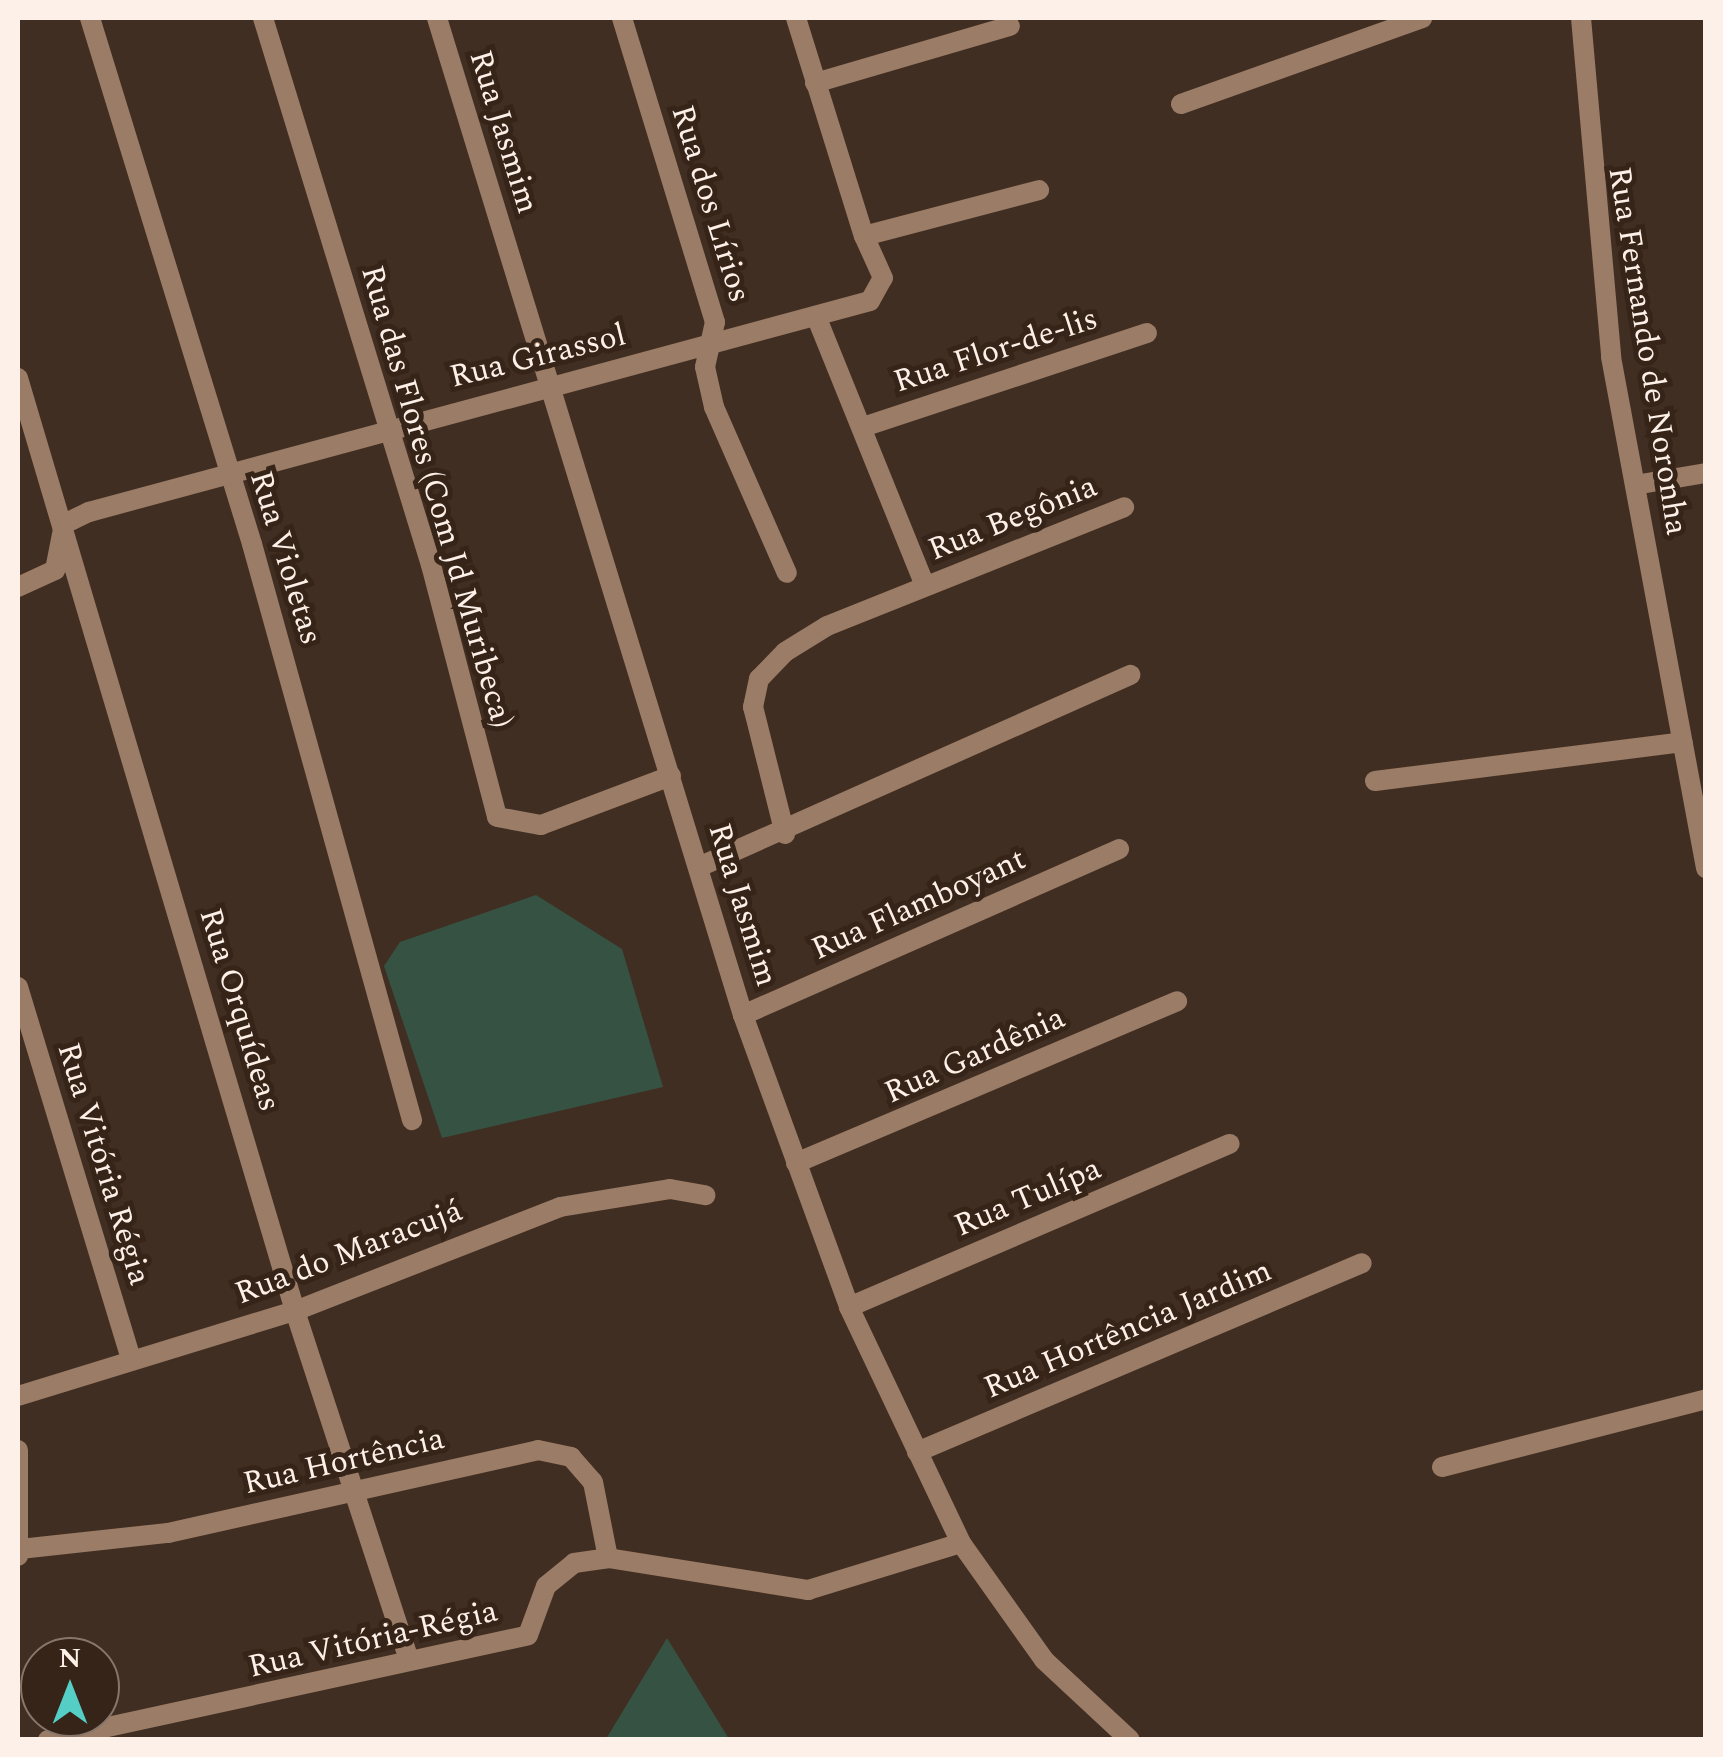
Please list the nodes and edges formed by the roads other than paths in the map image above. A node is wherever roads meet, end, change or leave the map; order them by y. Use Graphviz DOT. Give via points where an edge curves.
graph roads {
  1 [pos="90,18"];
  2 [pos="263,18"];
  3 [pos="437,18"];
  4 [pos="622,18"];
  5 [pos="796,18"];
  6 [pos="1422,18"];
  7 [pos="1581,18"];
  8 [pos="1010,26"];
  9 [pos="814,83"];
  10 [pos="1180,104"];
  11 [pos="1039,190"];
  12 [pos="864,236"];
  13 [pos="816,316"];
  14 [pos="1148,333"];
  15 [pos="716,341"];
  16 [pos="18,378"];
  17 [pos="546,389"];
  18 [pos="388,426"];
  19 [pos="864,427"];
  20 [pos="226,470"];
  21 [pos="1706,473"];
  22 [pos="1635,485"];
  23 [pos="1124,507"];
  24 [pos="64,524"];
  25 [pos="787,573"];
  26 [pos="925,586"];
  27 [pos="18,587"];
  28 [pos="1130,676"];
  29 [pos="1682,742"];
  30 [pos="671,776"];
  31 [pos="1375,781"];
  32 [pos="785,834"];
  33 [pos="1119,849"];
  34 [pos="701,866"];
  35 [pos="1706,868"];
  36 [pos="18,987"];
  37 [pos="1177,1001"];
  38 [pos="743,1016"];
  39 [pos="412,1120"];
  40 [pos="1230,1144"];
  41 [pos="796,1163"];
  42 [pos="705,1195"];
  43 [pos="1362,1264"];
  44 [pos="849,1307"];
  45 [pos="295,1311"];
  46 [pos="132,1358"];
  47 [pos="18,1396"];
  48 [pos="1706,1399"];
  49 [pos="18,1450"];
  50 [pos="918,1452"];
  51 [pos="1442,1467"];
  52 [pos="358,1486"];
  53 [pos="961,1544"];
  54 [pos="18,1552"];
  55 [pos="608,1558"];
  56 [pos="408,1657"];
  57 [pos="159,1731"];
  58 [pos="48,1740"];
  59 [pos="1130,1740"];
  1 -- 20 [label="street, Rua Violetas"];
  2 -- 18 [label="street, Rua das Flores (Com Jd Muribeca)"];
  3 -- 17 [label="street, Rua Jasmim"];
  4 -- 15 [label="street, Rua dos Lírios"];
  5 -- 9 [label="street"];
  6 -- 10 [label="street"];
  7 -- 22 [label="street, Rua Fernando de Noronha" via="1597,242"];
  8 -- 9 [label="street"];
  9 -- 12 [label="street"];
  11 -- 12 [label="street"];
  12 -- 13 [label="street, Rua Girassol" via="882,288 870,301"];
  13 -- 15 [label="street, Rua Girassol"];
  13 -- 19 [label="street, Rua Begônia"];
  14 -- 19 [label="street, Rua Flor-de-lis"];
  15 -- 17 [label="street, Rua Girassol"];
  15 -- 25 [label="street, Rua dos Lírios" via="704,368 714,407"];
  16 -- 24 [label="street, Rua Orquídeas"];
  17 -- 18 [label="street, Rua Girassol"];
  17 -- 30 [label="street, Rua Jasmim"];
  18 -- 20 [label="street, Rua Girassol"];
  18 -- 30 [label="street, Rua das Flores (Com Jd Muribeca)" via="498,817 541,825"];
  19 -- 26 [label="street, Rua Begônia"];
  20 -- 24 [label="street, Rua Girassol"];
  20 -- 39 [label="street, Rua Violetas"];
  21 -- 22 [label="street"];
  22 -- 29 [label="street, Rua Fernando de Noronha"];
  23 -- 26 [label="street, Rua Begônia"];
  24 -- 27 [label="street" via="54,570"];
  24 -- 45 [label="street, Rua Orquídeas"];
  26 -- 32 [label="street, Rua Begônia" via="826,626 758,679 753,708"];
  28 -- 32 [label="street"];
  29 -- 31 [label="street"];
  29 -- 35 [label="street, Rua Fernando de Noronha"];
  30 -- 34 [label="street, Rua Jasmim"];
  32 -- 34 [label="street"];
  33 -- 38 [label="street, Rua Flamboyant"];
  34 -- 38 [label="street, Rua Jasmim"];
  36 -- 46 [label="street, Rua Vitória Régia"];
  37 -- 41 [label="street, Rua Gardênia"];
  38 -- 41 [label="street, Rua Jasmim"];
  40 -- 44 [label="street, Rua Tulípa"];
  41 -- 44 [label="street, Rua Jasmim"];
  42 -- 45 [label="street, Rua do Maracujá" via="670,1189 560,1207"];
  43 -- 50 [label="street, Rua Hortência Jardim"];
  44 -- 50 [label="street, Rua Jasmim"];
  45 -- 46 [label="street, Rua do Maracujá"];
  45 -- 52 [label="street, Rua Orquídeas"];
  46 -- 47 [label="street, Rua do Maracujá"];
  48 -- 51 [label="street"];
  49 -- 54 [label="street"];
  50 -- 53 [label="street, Rua Jasmim"];
  52 -- 54 [label="street, Rua Hortência" via="168,1533"];
  52 -- 55 [label="street, Rua Hortência" via="519,1452 570,1457 593,1482"];
  52 -- 56 [label="street, Rua Orquídeas"];
  53 -- 55 [label="street, Rua Vitória-Régia" via="808,1590"];
  53 -- 59 [label="street, Rua Jasmim" via="1044,1660"];
  55 -- 56 [label="street, Rua Vitória-Régia" via="555,1575 528,1634"];
  56 -- 57 [label="street, Rua Vitória-Régia"];
  57 -- 58 [label="street, Rua Vitória-Régia"];
}
